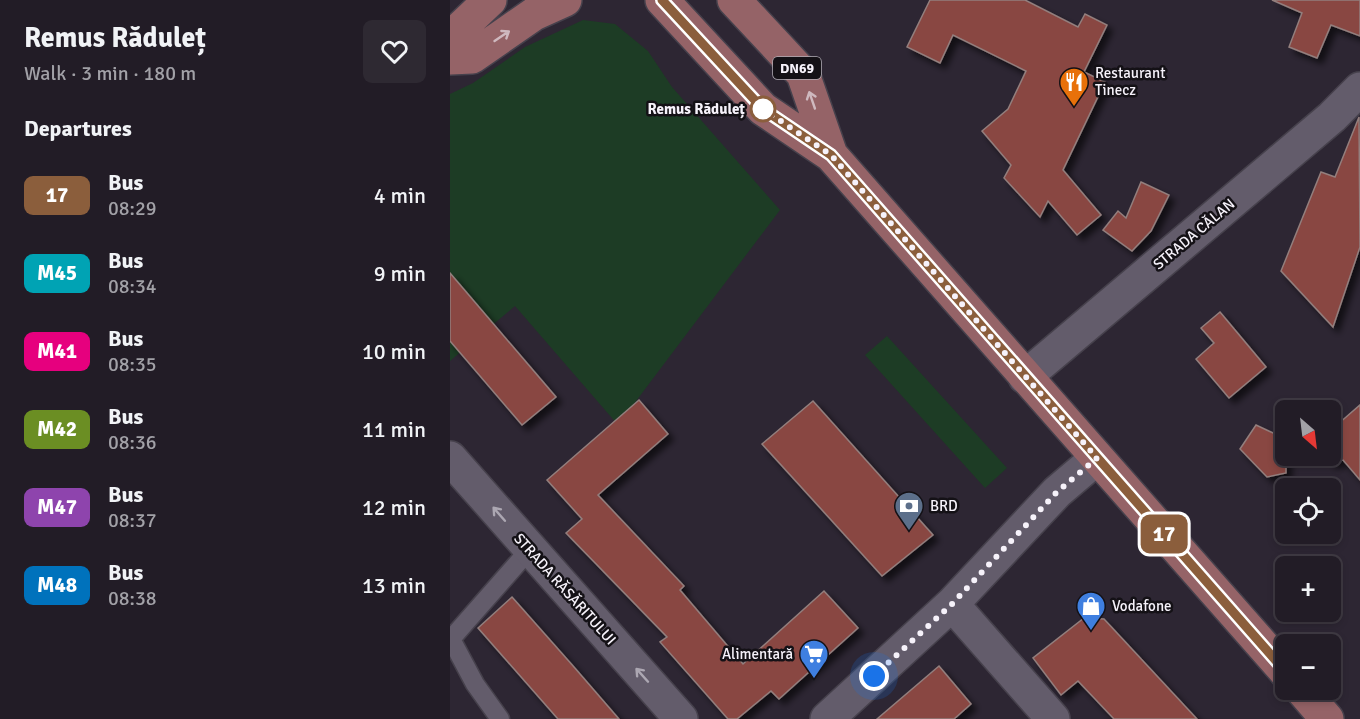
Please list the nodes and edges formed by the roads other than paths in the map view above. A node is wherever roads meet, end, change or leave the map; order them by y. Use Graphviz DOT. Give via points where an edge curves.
graph roads {
  1 [pos="490,0"];
  2 [pos="565,0"];
  3 [pos="662,0"];
  4 [pos="734,0"];
  5 [pos="450,38"];
  6 [pos="450,58"];
  7 [pos="1360,89"];
  8 [pos="831,155"];
  9 [pos="1025,377"];
  10 [pos="450,458"];
  11 [pos="1097,458"];
  12 [pos="530,549"];
  13 [pos="952,604"];
  14 [pos="1275,660"];
  15 [pos="1311,700"];
  16 [pos="501,719"];
  17 [pos="681,719"];
  18 [pos="827,719"];
  19 [pos="1053,719"];
  20 [pos="1327,719"];
  1 -- 5 [label="main road"];
  6 -- 2 [label="main road, one-way" via="472,57 534,14"];
  3 -- 8 [label="main road, DN69" via="763,109"];
  8 -- 4 [label="main road, DN69, one-way" via="802,74"];
  7 -- 9 [label="street, STRADA CĂLAN" via="1323,125"];
  8 -- 9 [label="main road, DN69"];
  9 -- 11 [label="main road, DN69"];
  12 -- 10 [label="street, STRADA RĂSĂRITULUI, one-way"];
  11 -- 13 [label="street" via="1057,492"];
  11 -- 14 [label="main road, DN69"];
  12 -- 16 [label="lane" via="451,639 475,684"];
  17 -- 12 [label="street, STRADA RĂSĂRITULUI, one-way"];
  13 -- 18 [label="street"];
  13 -- 19 [label="street"];
  15 -- 20 [label="main road"];
}
